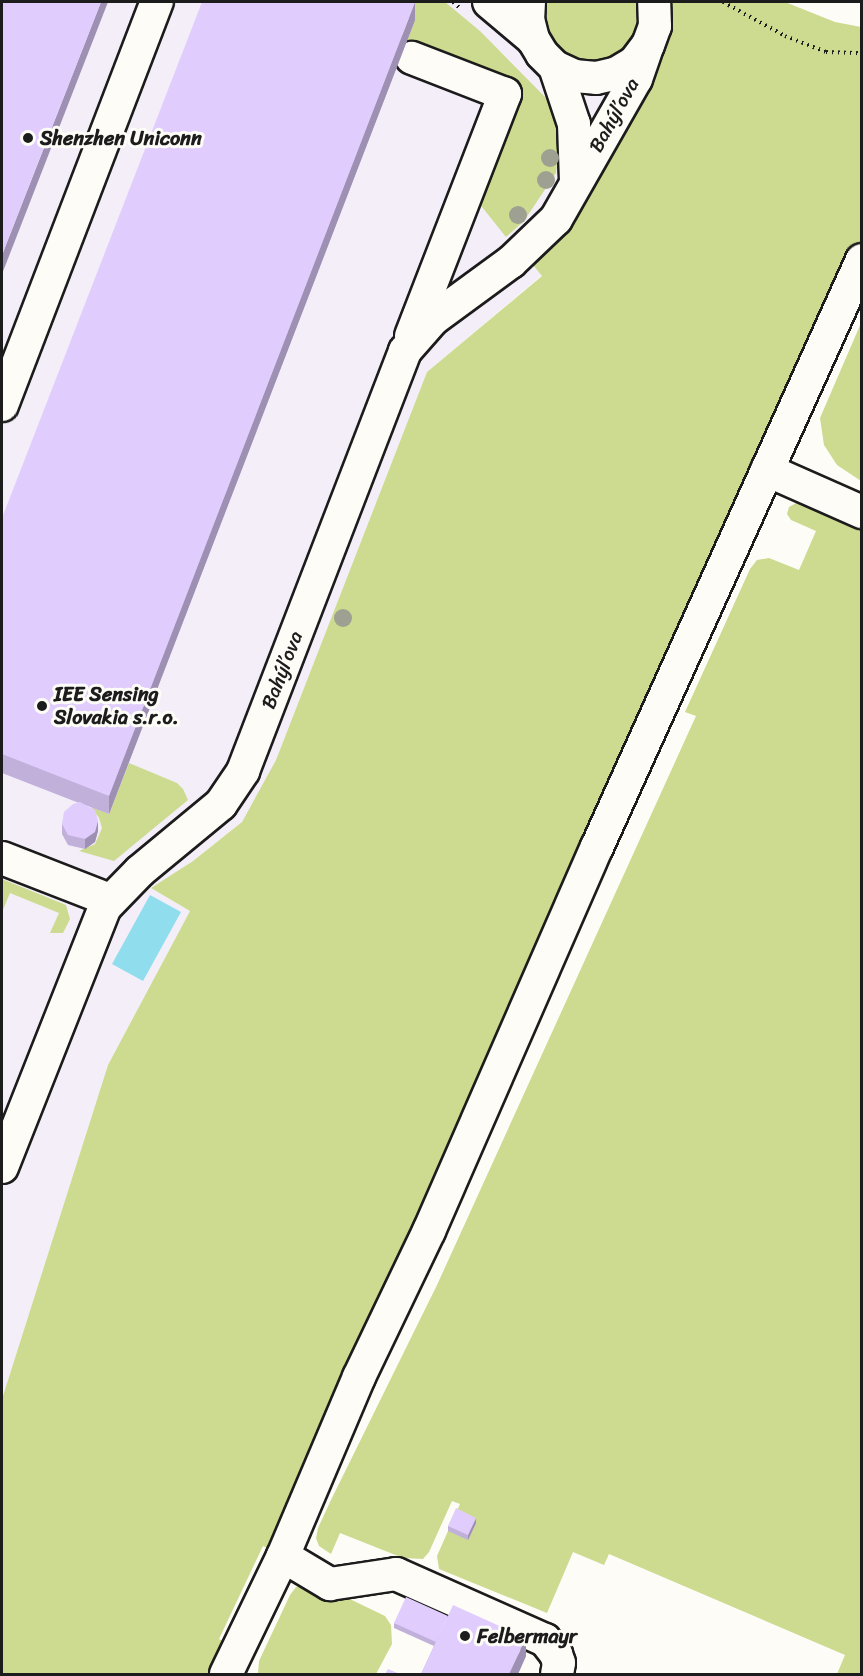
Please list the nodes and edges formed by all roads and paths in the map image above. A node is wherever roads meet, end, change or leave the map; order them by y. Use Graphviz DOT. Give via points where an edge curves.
graph roads {
  1 [pos="157,2"];
  2 [pos="489,2"];
  3 [pos="529,2"];
  4 [pos="654,2"];
  5 [pos="723,2"];
  6 [pos="533,39"];
  7 [pos="648,45"];
  8 [pos="861,53"];
  9 [pos="412,58"];
  10 [pos="555,67"];
  11 [pos="576,183"];
  12 [pos="861,260"];
  13 [pos="405,351"];
  14 [pos="2,405"];
  15 [pos="767,470"];
  16 [pos="861,512"];
  17 [pos="2,858"];
  18 [pos="110,900"];
  19 [pos="2,1167"];
  20 [pos="283,1556"];
  21 [pos="225,1674"];
  22 [pos="558,1674"];
  1 -- 14 [label="lane"];
  2 -- 6 [label="lane"];
  3 -- 6 [label="lane, Bahýľova"];
  4 -- 7 [label="lane, Bahýľova" via="655,26"];
  5 -- 8 [label="path" via="785,36 826,52"];
  6 -- 10 [label="lane, Bahýľova"];
  7 -- 10 [label="lane, Bahýľova" via="635,62 617,73 596,78"];
  7 -- 11 [label="lane, Bahýľova" via="636,80"];
  9 -- 13 [label="lane" via="505,94"];
  10 -- 11 [label="lane, Bahýľova" via="574,124"];
  11 -- 13 [label="lane, Bahýľova" via="543,234 446,308"];
  12 -- 15 [label="lane"];
  13 -- 18 [label="lane, Bahýľova" via="243,771 221,804"];
  15 -- 16 [label="lane"];
  15 -- 20 [label="lane" via="429,1231 359,1377"];
  17 -- 18 [label="lane"];
  18 -- 19 [label="lane, Bahýľova" via="88,946"];
  20 -- 21 [label="lane"];
  20 -- 22 [label="lane" via="330,1584 396,1574 545,1640 556,1654"];
}
